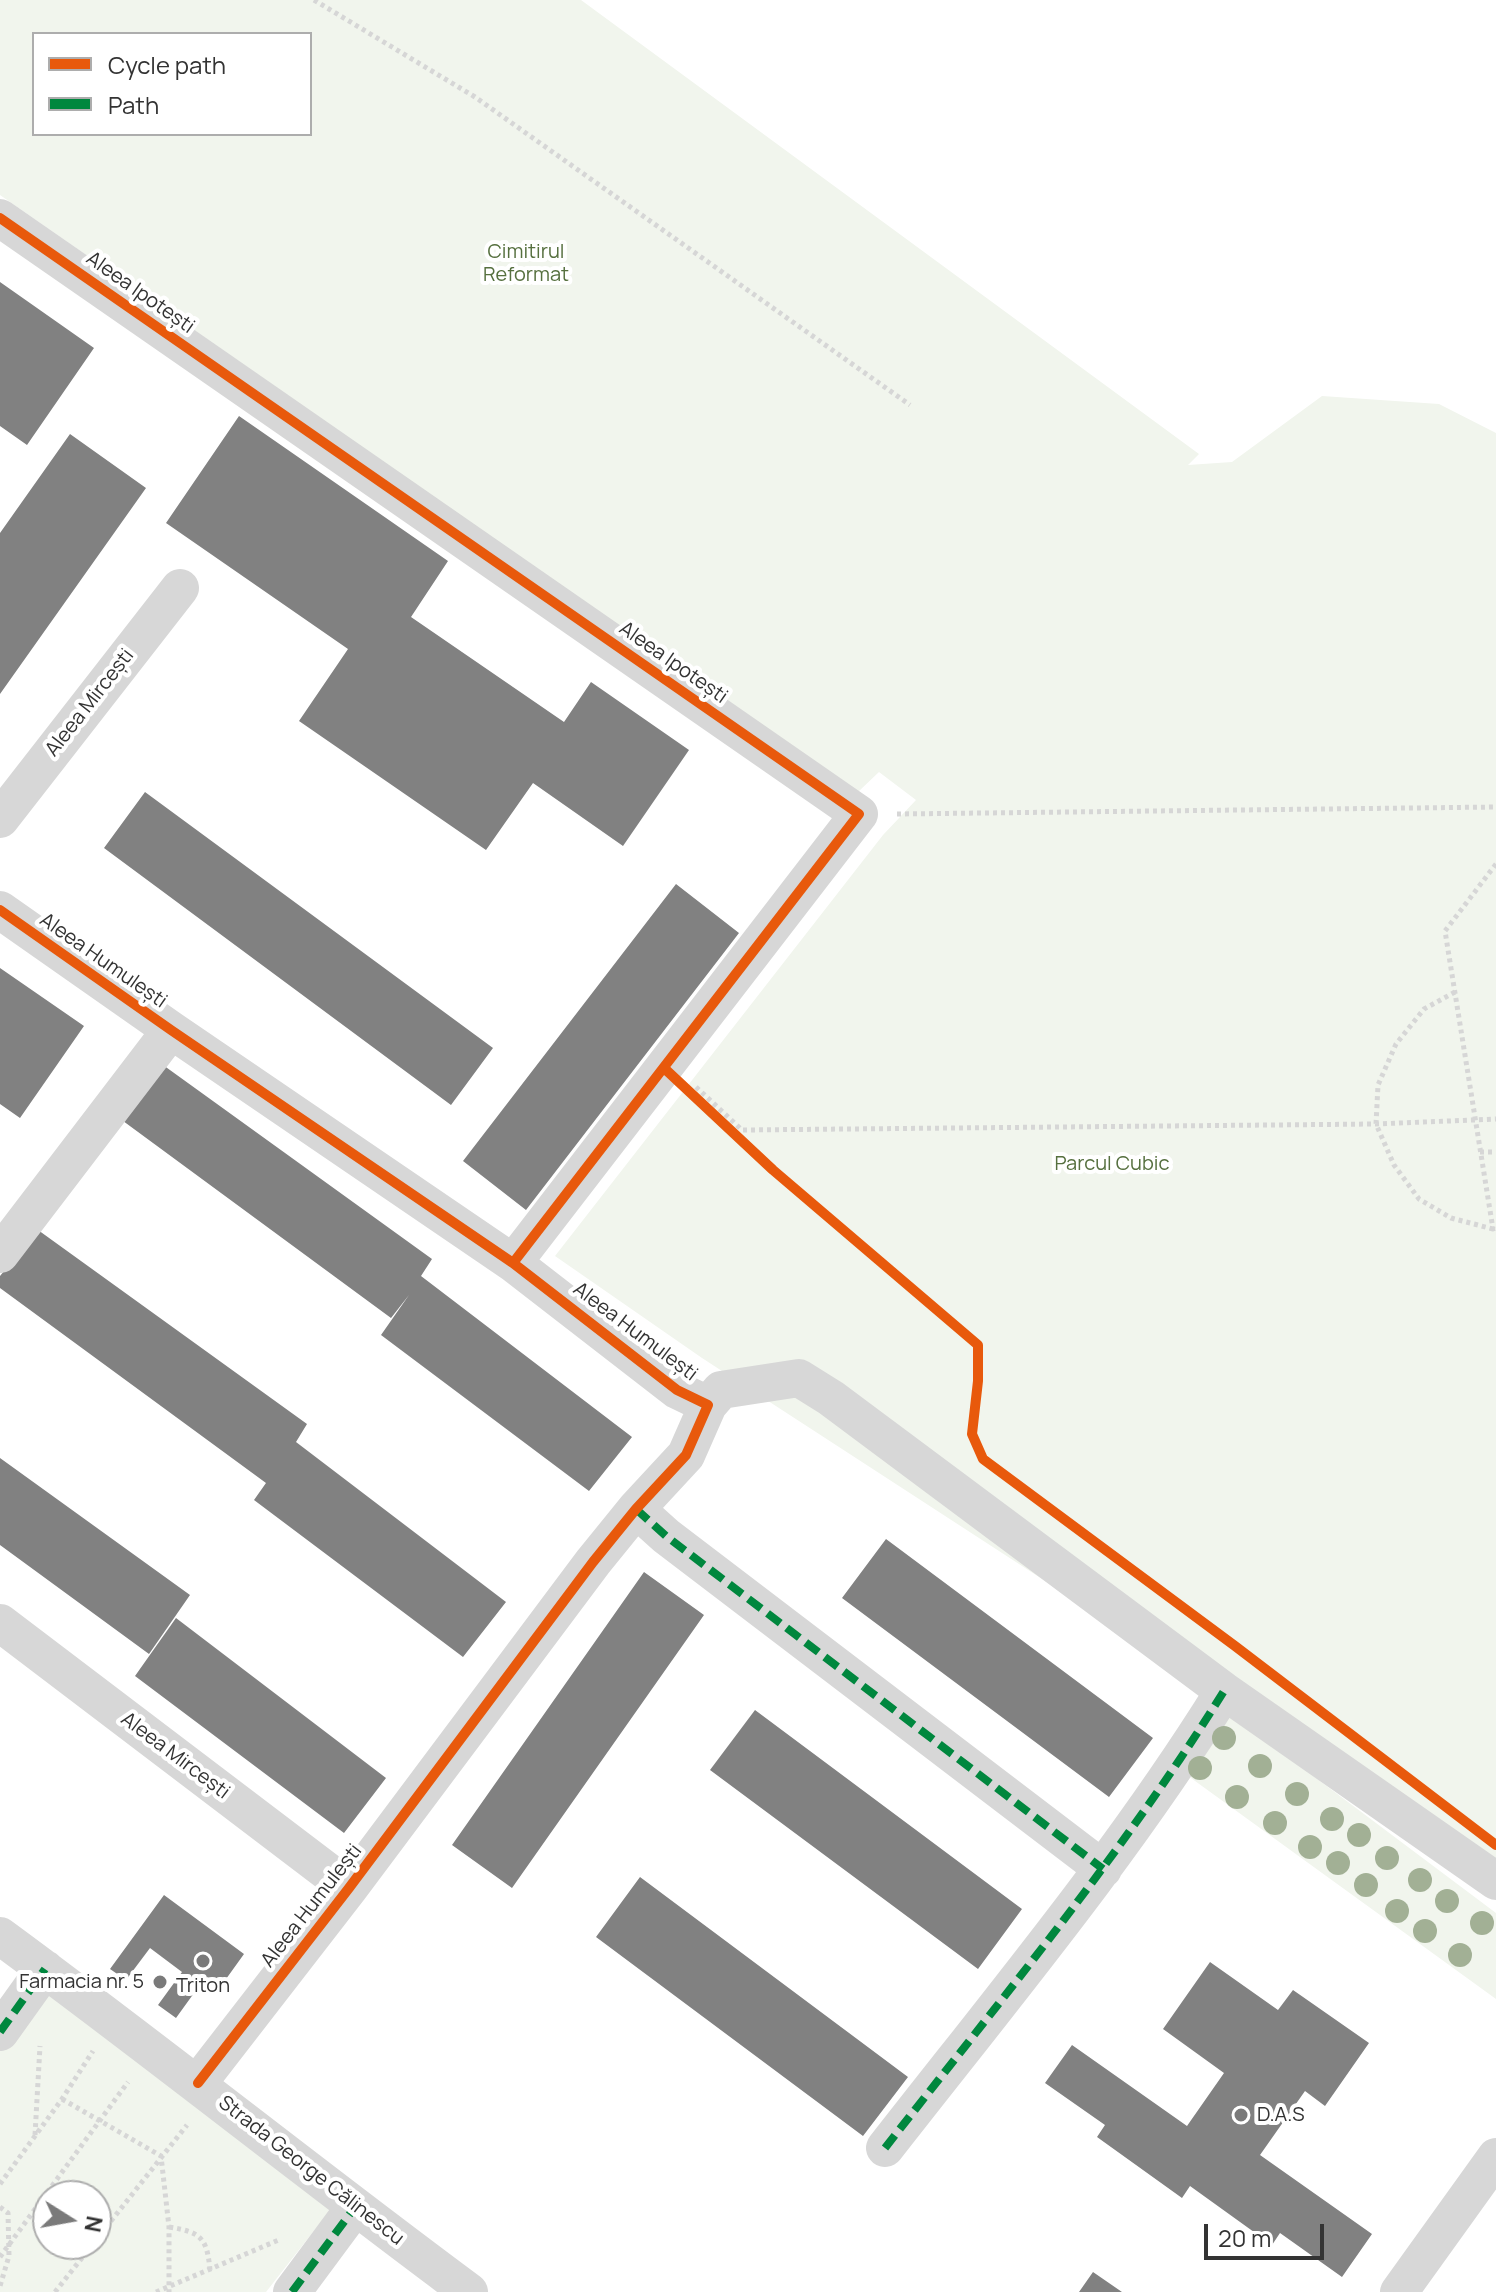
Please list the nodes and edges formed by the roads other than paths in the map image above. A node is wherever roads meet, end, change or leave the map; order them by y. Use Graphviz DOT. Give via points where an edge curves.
graph roads {
  1 [pos="0,218"];
  2 [pos="180,588"];
  3 [pos="0,819"];
  4 [pos="0,910"];
  5 [pos="171,1030"];
  6 [pos="0,1254"];
  7 [pos="513,1263"];
  8 [pos="708,1405"];
  9 [pos="636,1509"];
  10 [pos="0,1623"];
  11 [pos="1224,1691"];
  12 [pos="1103,1869"];
  13 [pos="1496,1881"];
  14 [pos="349,1888"];
  15 [pos="0,1936"];
  16 [pos="45,1969"];
  17 [pos="0,2032"];
  18 [pos="196,2099"];
  19 [pos="885,2148"];
  20 [pos="1496,2157"];
  21 [pos="355,2207"];
  22 [pos="292,2292"];
  23 [pos="469,2292"];
  24 [pos="1399,2292"];
  1 -- 7 [label="street, Aleea Ipotești" via="859,814"];
  2 -- 3 [label="street, Aleea Mircești"];
  4 -- 5 [label="street, Aleea Humulești"];
  5 -- 6 [label="street"];
  5 -- 7 [label="street, Aleea Humulești"];
  7 -- 8 [label="street, Aleea Humulești" via="677,1390"];
  8 -- 9 [label="street, Aleea Humulești" via="686,1455"];
  8 -- 11 [label="street" via="721,1390 799,1378"];
  9 -- 12 [label="street"];
  9 -- 14 [label="street, Aleea Humulești"];
  10 -- 14 [label="street, Aleea Mircești"];
  11 -- 12 [label="street"];
  11 -- 13 [label="street"];
  12 -- 19 [label="street"];
  14 -- 18 [label="street, Aleea Humulești"];
  15 -- 16 [label="street, Strada George Călinescu"];
  16 -- 17 [label="street"];
  16 -- 18 [label="street, Strada George Călinescu" via="114,2020"];
  18 -- 21 [label="street, Strada George Călinescu"];
  20 -- 24 [label="street"];
  21 -- 22 [label="street"];
  21 -- 23 [label="street, Strada George Călinescu"];
}
